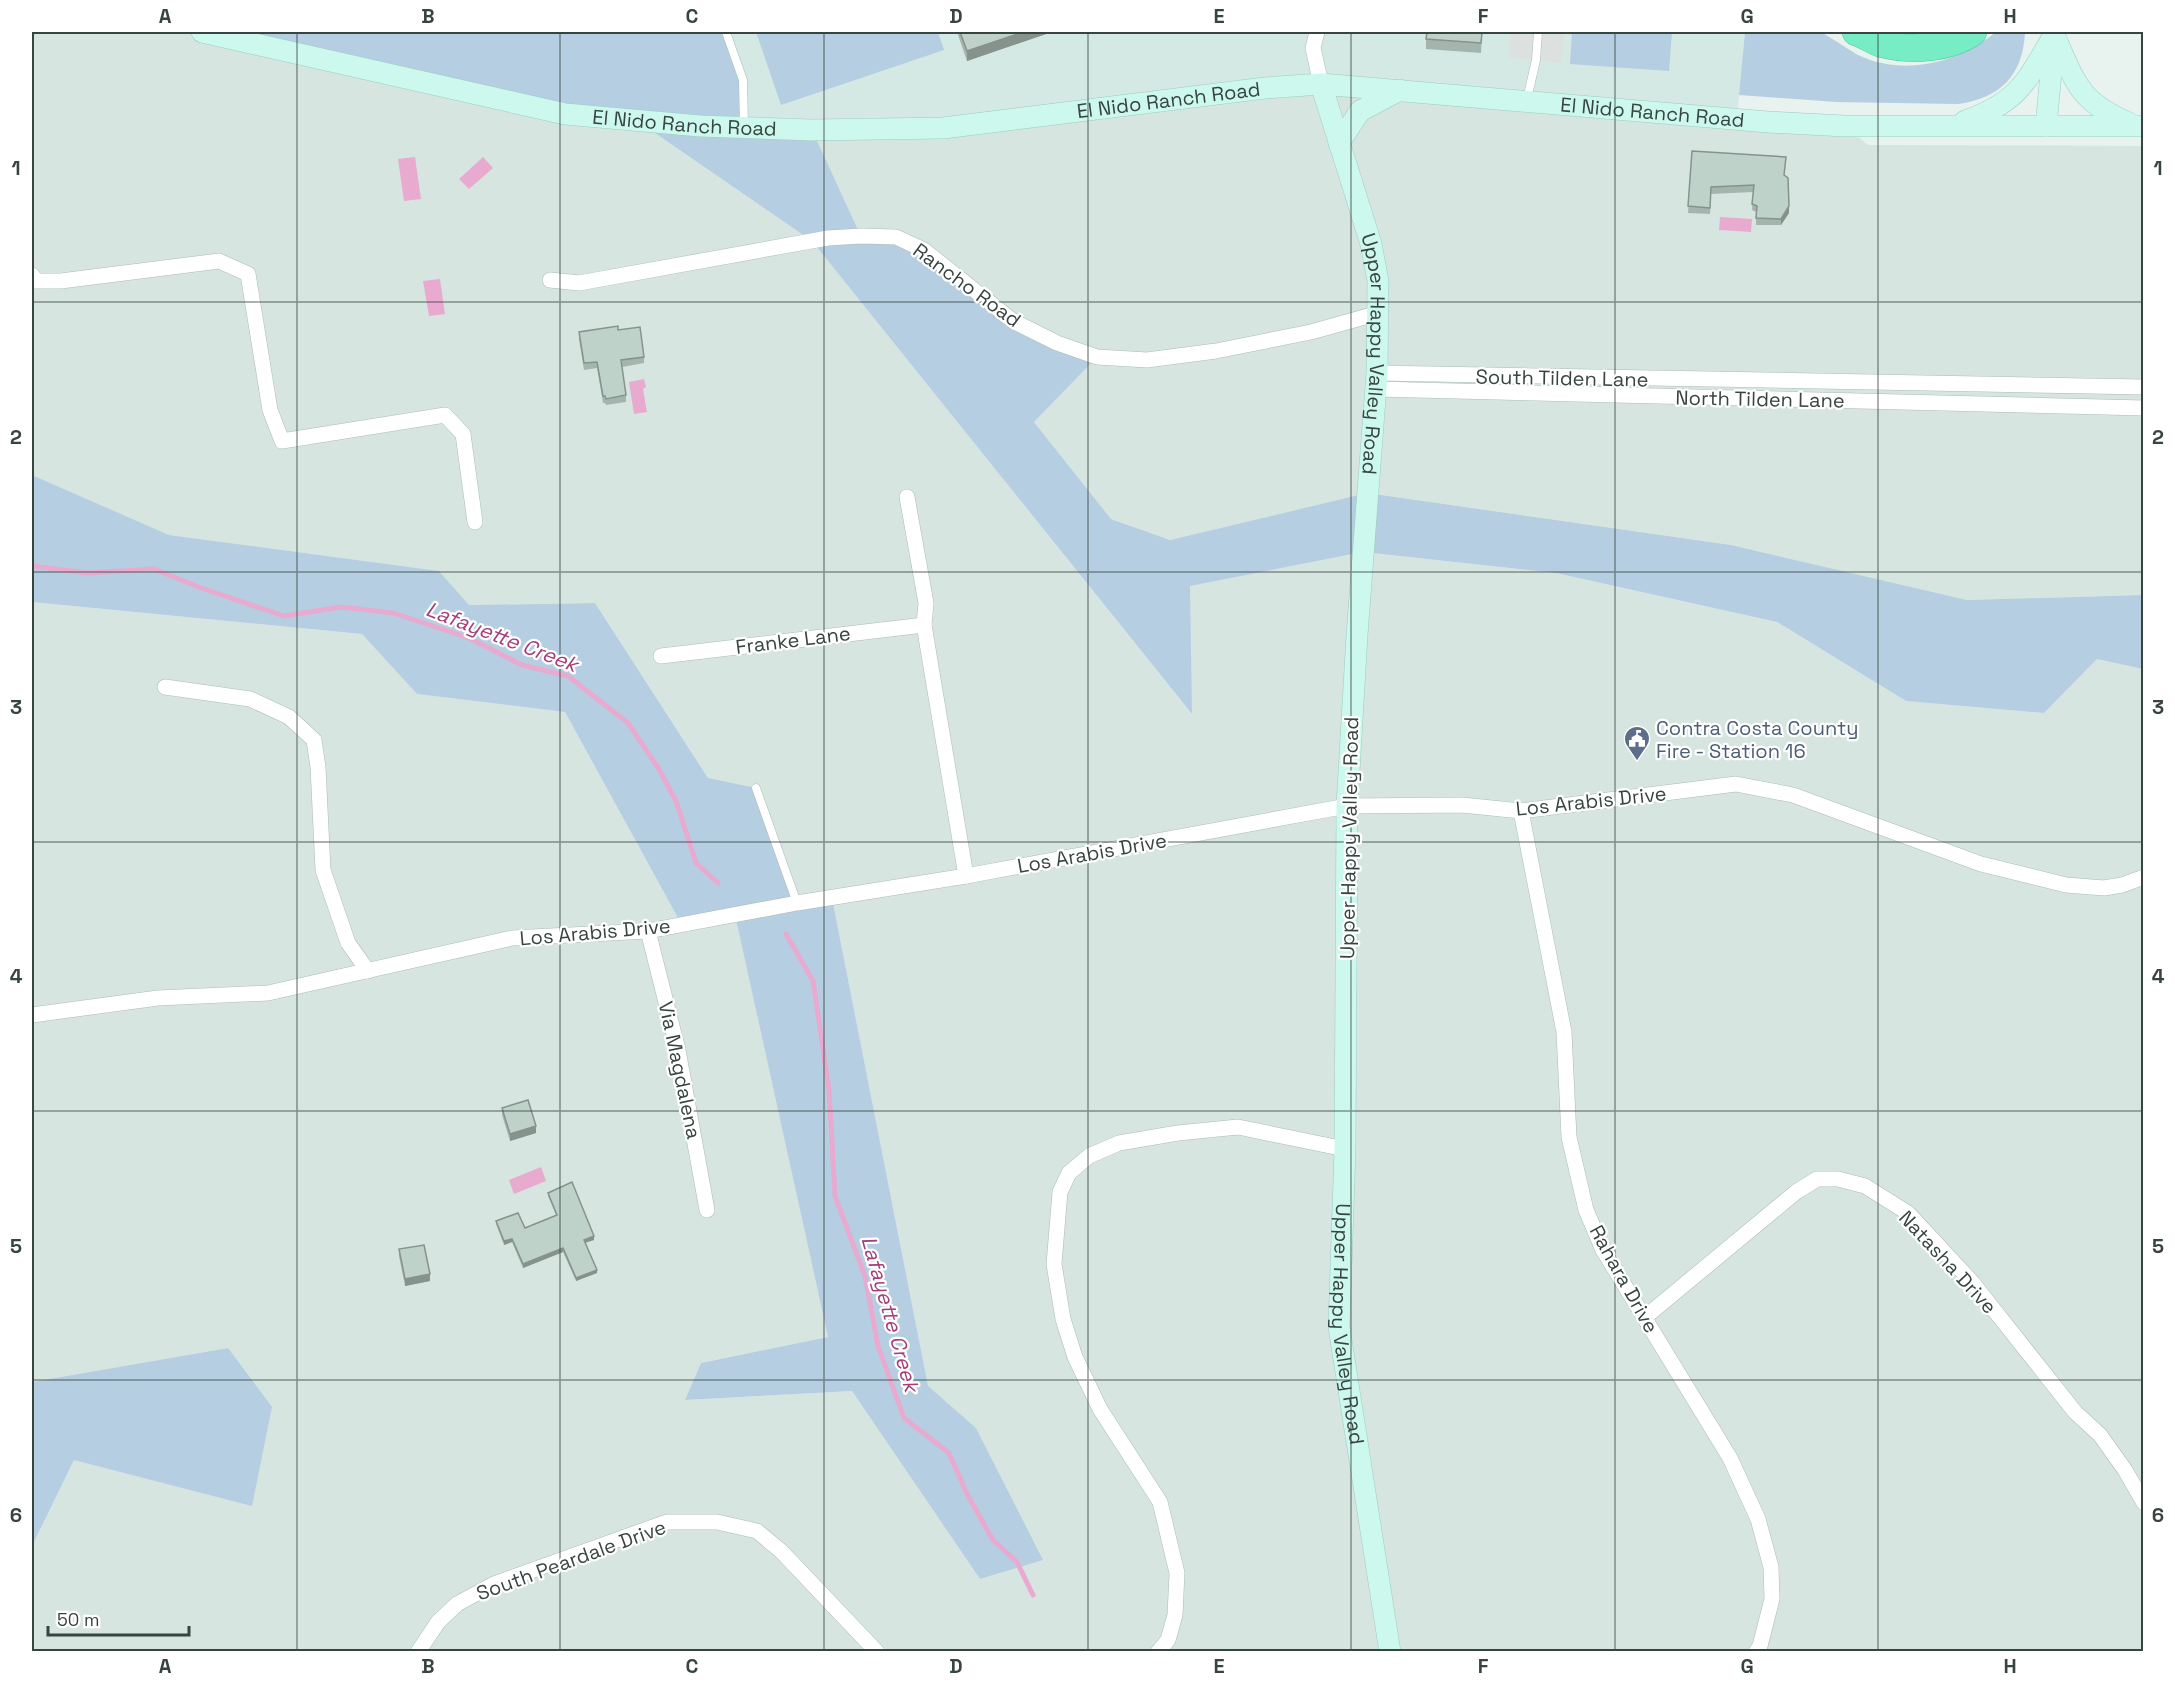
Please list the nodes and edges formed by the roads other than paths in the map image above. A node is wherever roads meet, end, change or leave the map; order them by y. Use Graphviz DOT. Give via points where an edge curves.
graph roads {
  1 [pos="202,32"];
  2 [pos="726,32"];
  3 [pos="1317,32"];
  4 [pos="1538,32"];
  5 [pos="1856,32"];
  6 [pos="1973,32"];
  7 [pos="2055,33"];
  8 [pos="1321,84"];
  9 [pos="1400,90"];
  10 [pos="1527,100"];
  11 [pos="1953,126"];
  12 [pos="2046,126"];
  13 [pos="2140,126"];
  14 [pos="744,128"];
  15 [pos="1339,143"];
  16 [pos="32,275"];
  17 [pos="550,280"];
  18 [pos="1379,313"];
  19 [pos="1376,381"];
  20 [pos="2144,387"];
  21 [pos="2144,408"];
  22 [pos="907,497"];
  23 [pos="475,522"];
  24 [pos="924,625"];
  25 [pos="661,656"];
  26 [pos="165,687"];
  27 [pos="756,788"];
  28 [pos="1347,806"];
  29 [pos="1521,811"];
  30 [pos="966,876"];
  31 [pos="2144,877"];
  32 [pos="797,903"];
  33 [pos="648,931"];
  34 [pos="368,971"];
  35 [pos="32,1015"];
  36 [pos="1345,1149"];
  37 [pos="707,1210"];
  38 [pos="1644,1318"];
  39 [pos="2144,1503"];
  40 [pos="418,1652"];
  41 [pos="878,1652"];
  42 [pos="1158,1652"];
  43 [pos="1390,1652"];
  44 [pos="1756,1652"];
  1 -- 14 [label="street, El Nido Ranch Road" via="565,114"];
  2 -- 14 [label="lane" via="743,80"];
  3 -- 8 [label="street, Upper Happy Valley Road" via="1313,48"];
  4 -- 10 [label="lane"];
  5 -- 6 [label="highway" via="1881,44 1909,48 1944,45"];
  7 -- 11 [label="street" via="2026,81 2010,99"];
  7 -- 12 [label="street"];
  7 -- 13 [label="street" via="2083,94 2106,112"];
  8 -- 9 [label="street, El Nido Ranch Road"];
  8 -- 14 [label="street, El Nido Ranch Road" via="1265,87 943,128"];
  8 -- 15 [label="street, Upper Happy Valley Road"];
  9 -- 10 [label="street, El Nido Ranch Road"];
  9 -- 15 [label="street" via="1360,111"];
  10 -- 11 [label="street, El Nido Ranch Road" via="1767,122"];
  11 -- 12 [label="street, El Nido Ranch Road"];
  12 -- 13 [label="street, El Nido Ranch Road"];
  15 -- 18 [label="street, Upper Happy Valley Road" via="1371,244"];
  16 -- 23 [label="street" via="36,281 61,281 219,261 248,274 270,410 282,441 446,415 463,434"];
  17 -- 18 [label="street, Rancho Road" via="579,283 828,238 896,237 924,250 1013,321 1097,357 1147,360 1216,351 1311,332"];
  18 -- 19 [label="street, Upper Happy Valley Road"];
  19 -- 20 [label="street, South Tilden Lane"];
  19 -- 21 [label="street, North Tilden Lane"];
  19 -- 28 [label="street, Upper Happy Valley Road"];
  22 -- 24 [label="street" via="926,603"];
  24 -- 25 [label="street, Franke Lane"];
  24 -- 30 [label="street"];
  26 -- 34 [label="street" via="250,699 289,717 314,740 323,870 348,943"];
  27 -- 32 [label="lane"];
  28 -- 29 [label="street, Los Arabis Drive" via="1462,805"];
  28 -- 30 [label="street, Los Arabis Drive"];
  28 -- 36 [label="street, Upper Happy Valley Road"];
  29 -- 31 [label="street, Los Arabis Drive" via="1736,784 1792,795 1981,864 2066,885 2103,888"];
  29 -- 38 [label="street, Rahara Drive" via="1564,1032 1569,1137 1586,1209 1604,1250"];
  30 -- 32 [label="street, Los Arabis Drive"];
  32 -- 33 [label="street, Los Arabis Drive"];
  33 -- 34 [label="street, Los Arabis Drive" via="512,938"];
  33 -- 37 [label="street, Via Magdalena" via="678,1050"];
  34 -- 35 [label="street, Los Arabis Drive" via="268,993 158,999"];
  36 -- 42 [label="street" via="1238,1127 1178,1133 1119,1143 1089,1156 1069,1173 1060,1192 1054,1264 1063,1319 1100,1409 1160,1502 1177,1573 1175,1615 1168,1640"];
  36 -- 43 [label="street, Upper Happy Valley Road" via="1339,1327"];
  38 -- 39 [label="street, Natasha Drive" via="1796,1192 1817,1179 1838,1179 1865,1186 1908,1213 1972,1282 2074,1412 2100,1436 2126,1470"];
  38 -- 44 [label="street, Rahara Drive" via="1730,1458 1758,1519 1771,1567 1772,1599"];
  40 -- 41 [label="street, South Peardale Drive" via="438,1622 457,1604 494,1584 667,1522 717,1522 757,1531"];
}
